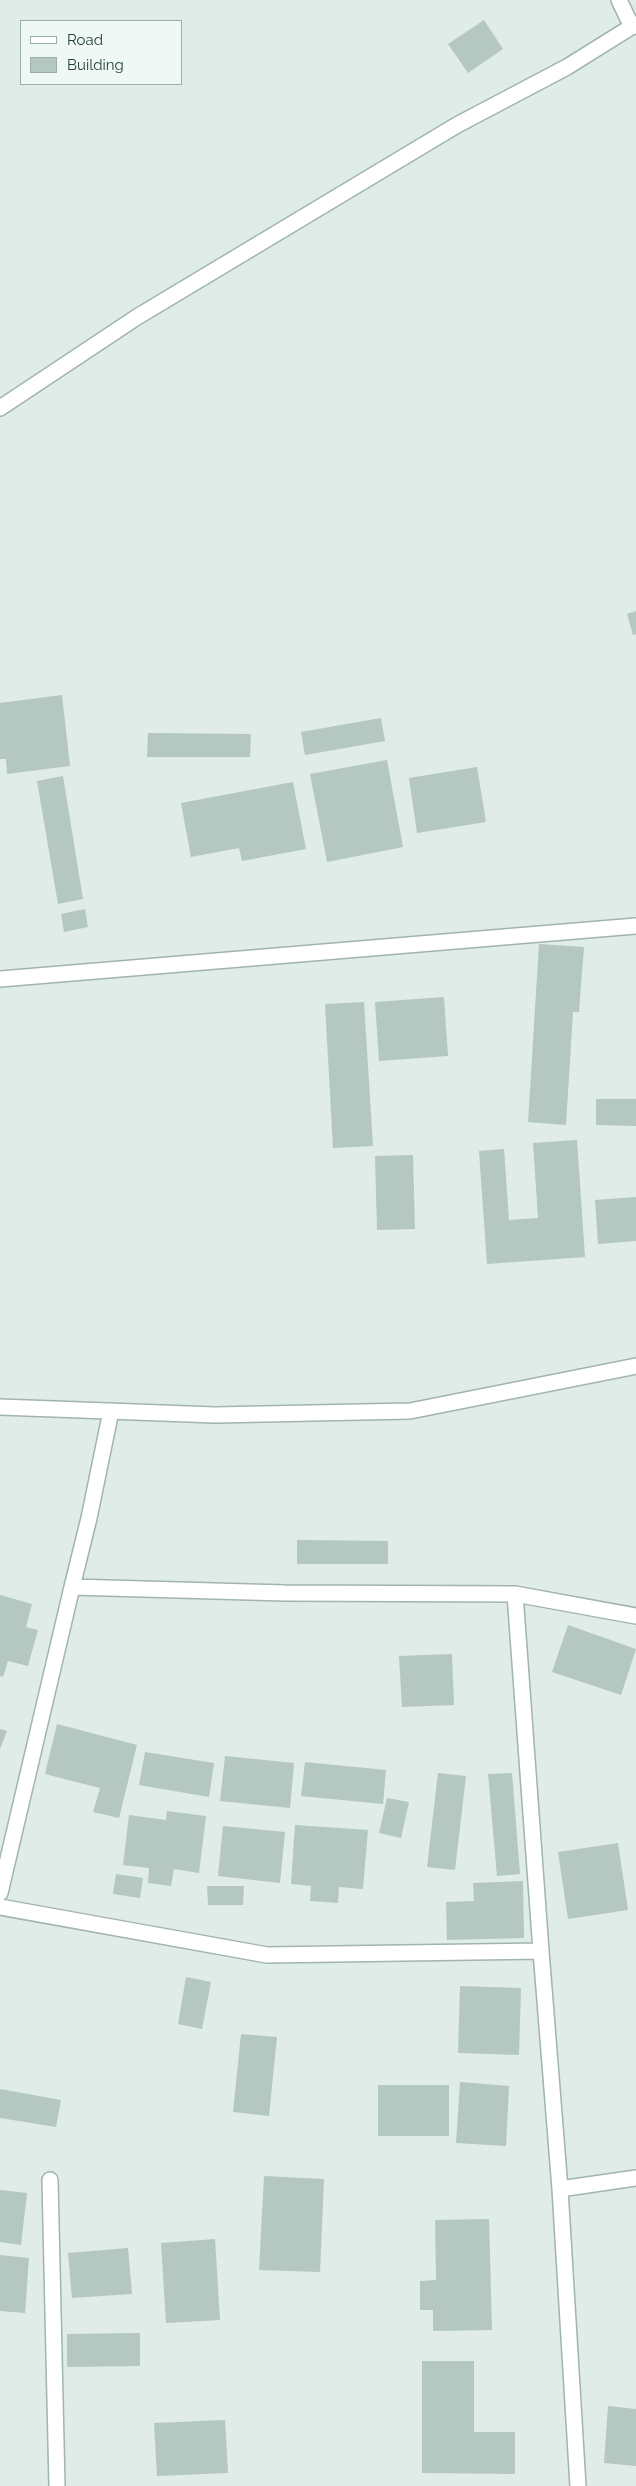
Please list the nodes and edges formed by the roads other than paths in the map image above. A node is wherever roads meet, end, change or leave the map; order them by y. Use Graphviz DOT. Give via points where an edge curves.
graph roads {
  1 [pos="619,0"];
  2 [pos="634,25"];
  3 [pos="0,408"];
  4 [pos="636,926"];
  5 [pos="0,979"];
  6 [pos="636,1366"];
  7 [pos="0,1407"];
  8 [pos="111,1411"];
  9 [pos="72,1587"];
  10 [pos="514,1594"];
  11 [pos="636,1616"];
  12 [pos="0,1893"];
  13 [pos="0,1907"];
  14 [pos="541,1951"];
  15 [pos="636,2178"];
  16 [pos="50,2180"];
  17 [pos="560,2189"];
  18 [pos="57,2486"];
  19 [pos="578,2486"];
  1 -- 2 [label="street"];
  2 -- 3 [label="street" via="567,66 457,125 137,317"];
  4 -- 5 [label="street"];
  6 -- 8 [label="street" via="410,1411 215,1415"];
  7 -- 8 [label="street"];
  8 -- 9 [label="street"];
  9 -- 10 [label="street" via="285,1593"];
  9 -- 12 [label="street"];
  10 -- 11 [label="street"];
  10 -- 14 [label="street"];
  13 -- 14 [label="street" via="267,1955"];
  14 -- 17 [label="street"];
  15 -- 17 [label="street"];
  16 -- 18 [label="street"];
  17 -- 19 [label="street"];
}
